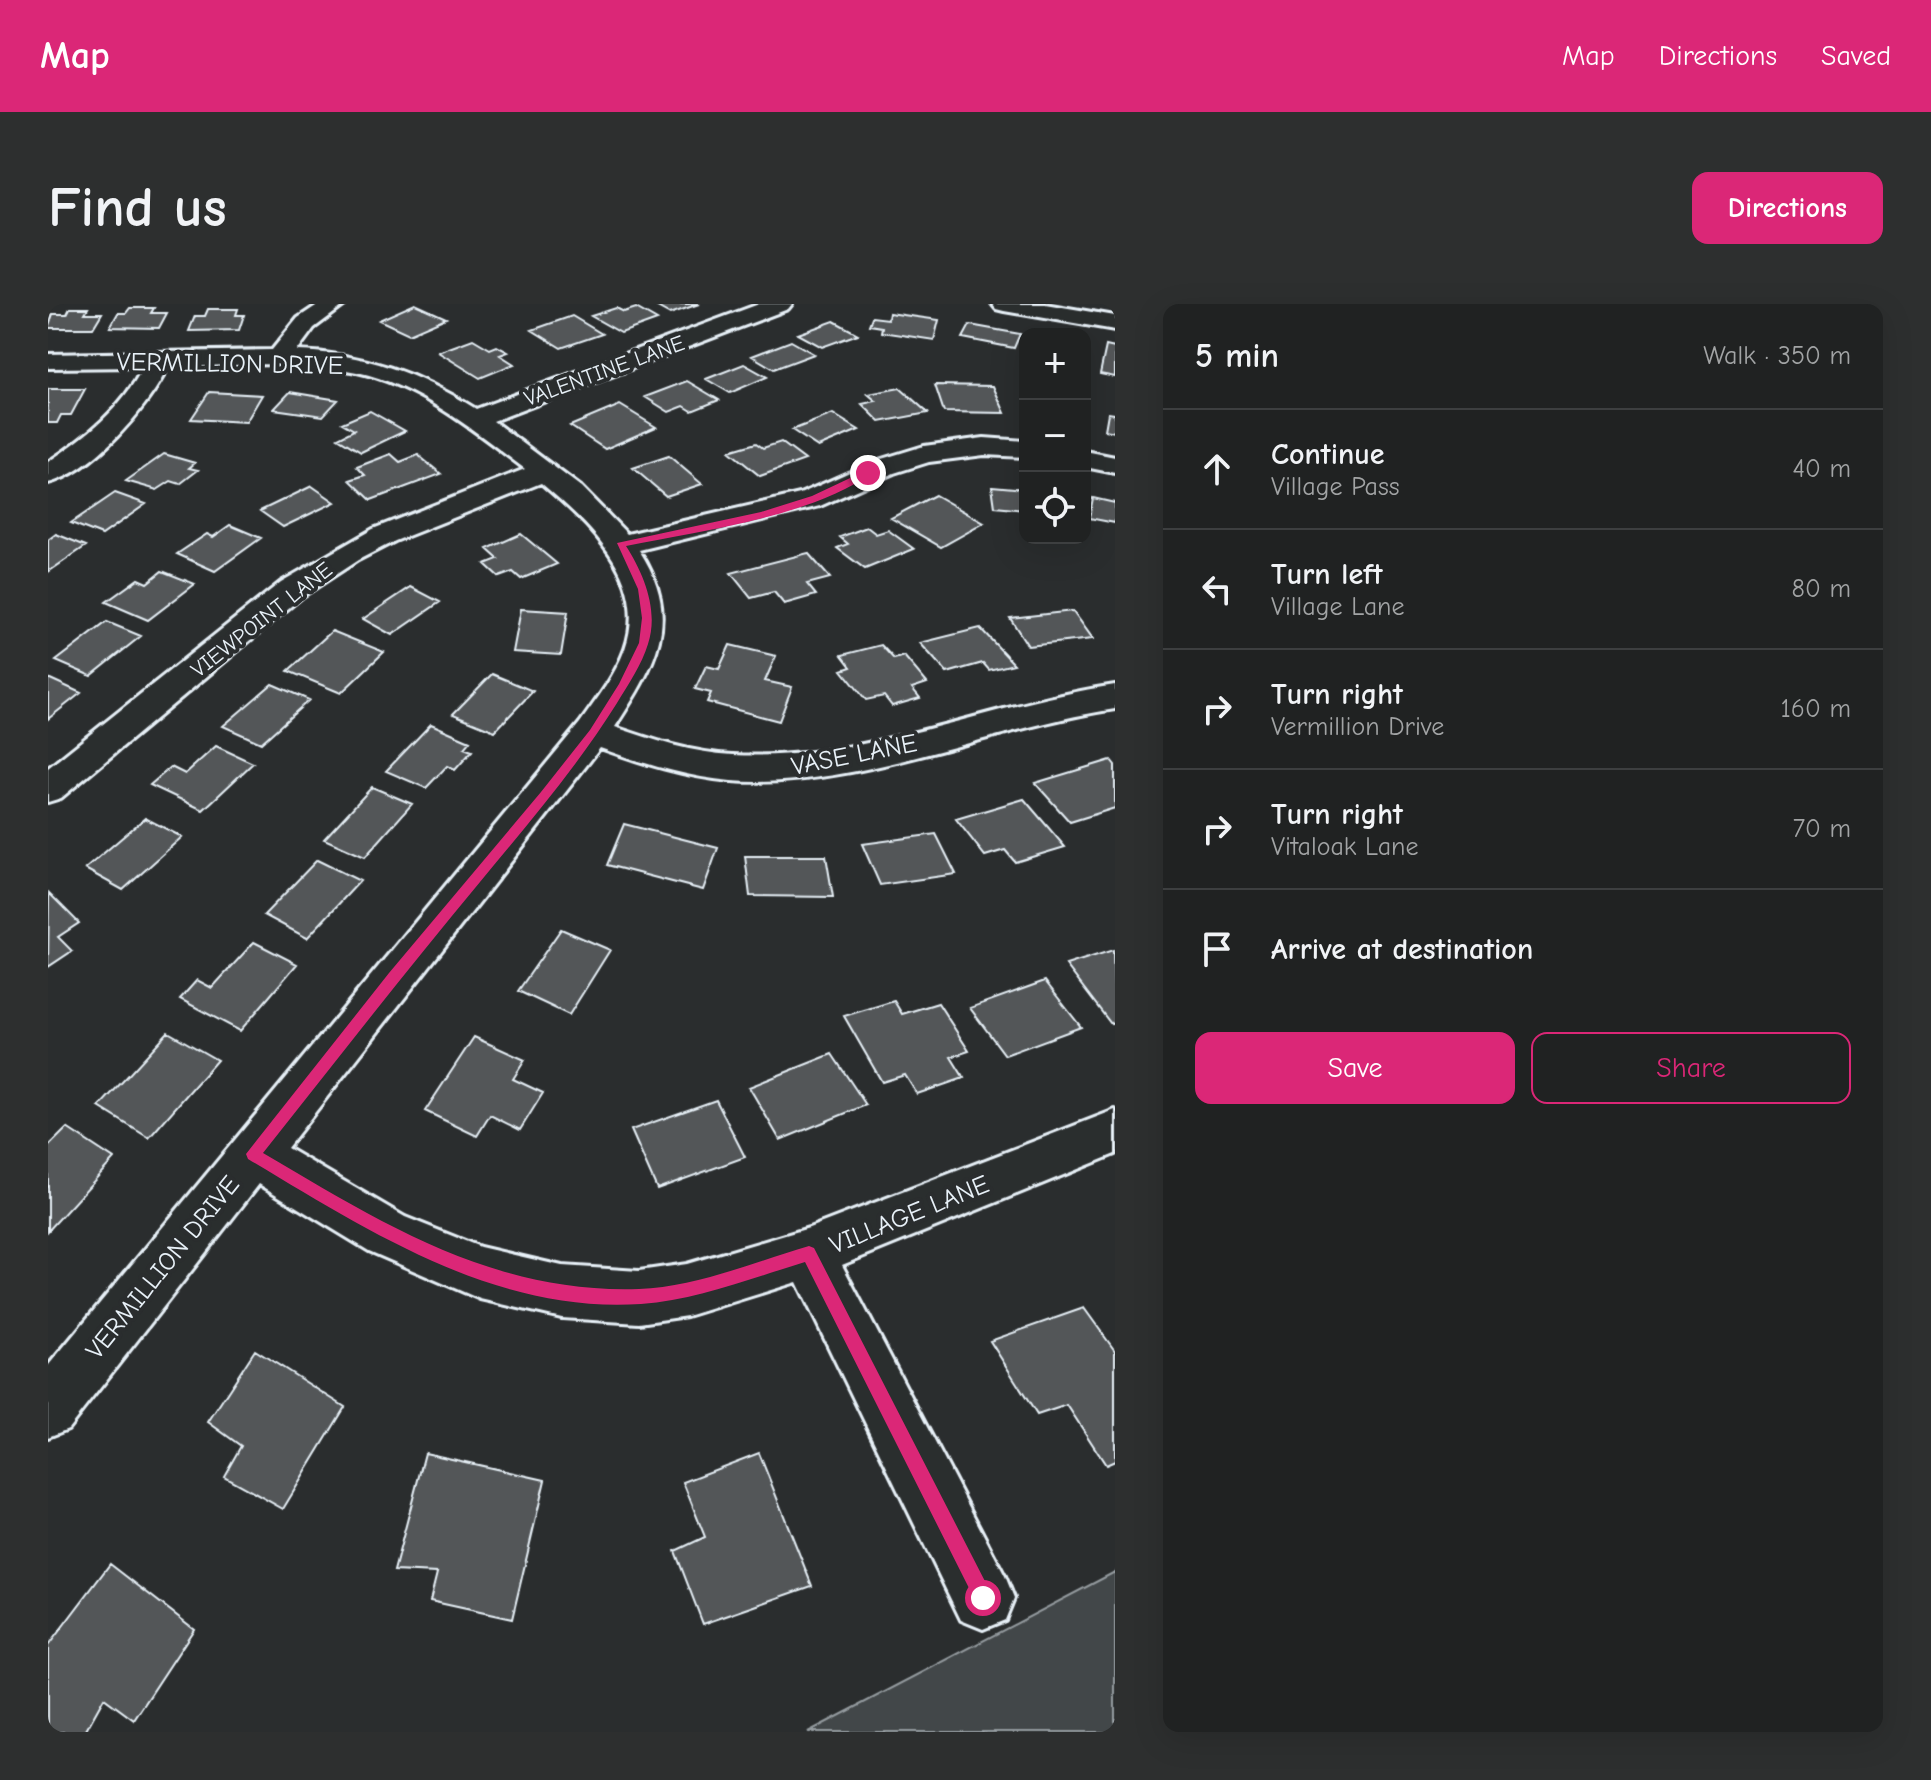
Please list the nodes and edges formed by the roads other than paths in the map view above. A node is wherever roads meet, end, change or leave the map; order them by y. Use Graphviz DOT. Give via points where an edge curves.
graph roads {
  1 [pos="334,304"];
  2 [pos="780,304"];
  3 [pos="1004,304"];
  4 [pos="1115,323"];
  5 [pos="279,358"];
  6 [pos="159,359"];
  7 [pos="48,361"];
  8 [pos="473,419"];
  9 [pos="1019,449"];
  10 [pos="1091,460"];
  11 [pos="1115,465"];
  12 [pos="543,472"];
  13 [pos="48,475"];
  14 [pos="620,545"];
  15 [pos="1115,697"];
  16 [pos="593,732"];
  17 [pos="48,788"];
  18 [pos="1115,1132"];
  19 [pos="253,1154"];
  20 [pos="809,1253"];
  21 [pos="48,1409"];
  22 [pos="983,1598"];
  1 -- 5 [label="street" via="306,323"];
  2 -- 8 [label="street, VALENTINE LANE"];
  3 -- 4 [label="street"];
  5 -- 6 [label="street, VERMILLION DRIVE"];
  5 -- 8 [label="street, VERMILLION DRIVE" via="344,363 391,375"];
  6 -- 7 [label="street, VERMILLION DRIVE"];
  6 -- 13 [label="street" via="145,390 119,423"];
  8 -- 12 [label="street, VERMILLION DRIVE"];
  9 -- 14 [label="street" via="938,450 763,514"];
  10 -- 11 [label="street"];
  12 -- 14 [label="street, VERMILLION DRIVE"];
  12 -- 17 [label="street, VIEWPOINT LANE" via="347,554 292,589"];
  14 -- 16 [label="street, VERMILLION DRIVE" via="643,589 644,643"];
  15 -- 16 [label="street, VASE LANE" via="1030,711 861,757 776,768 691,763"];
  16 -- 19 [label="street, VERMILLION DRIVE"];
  18 -- 20 [label="street, VILLAGE LANE"];
  19 -- 20 [label="street, VILLAGE LANE" via="387,1234 480,1273 562,1292 639,1297 687,1290"];
  19 -- 21 [label="street, VERMILLION DRIVE"];
  20 -- 22 [label="street"];
}
